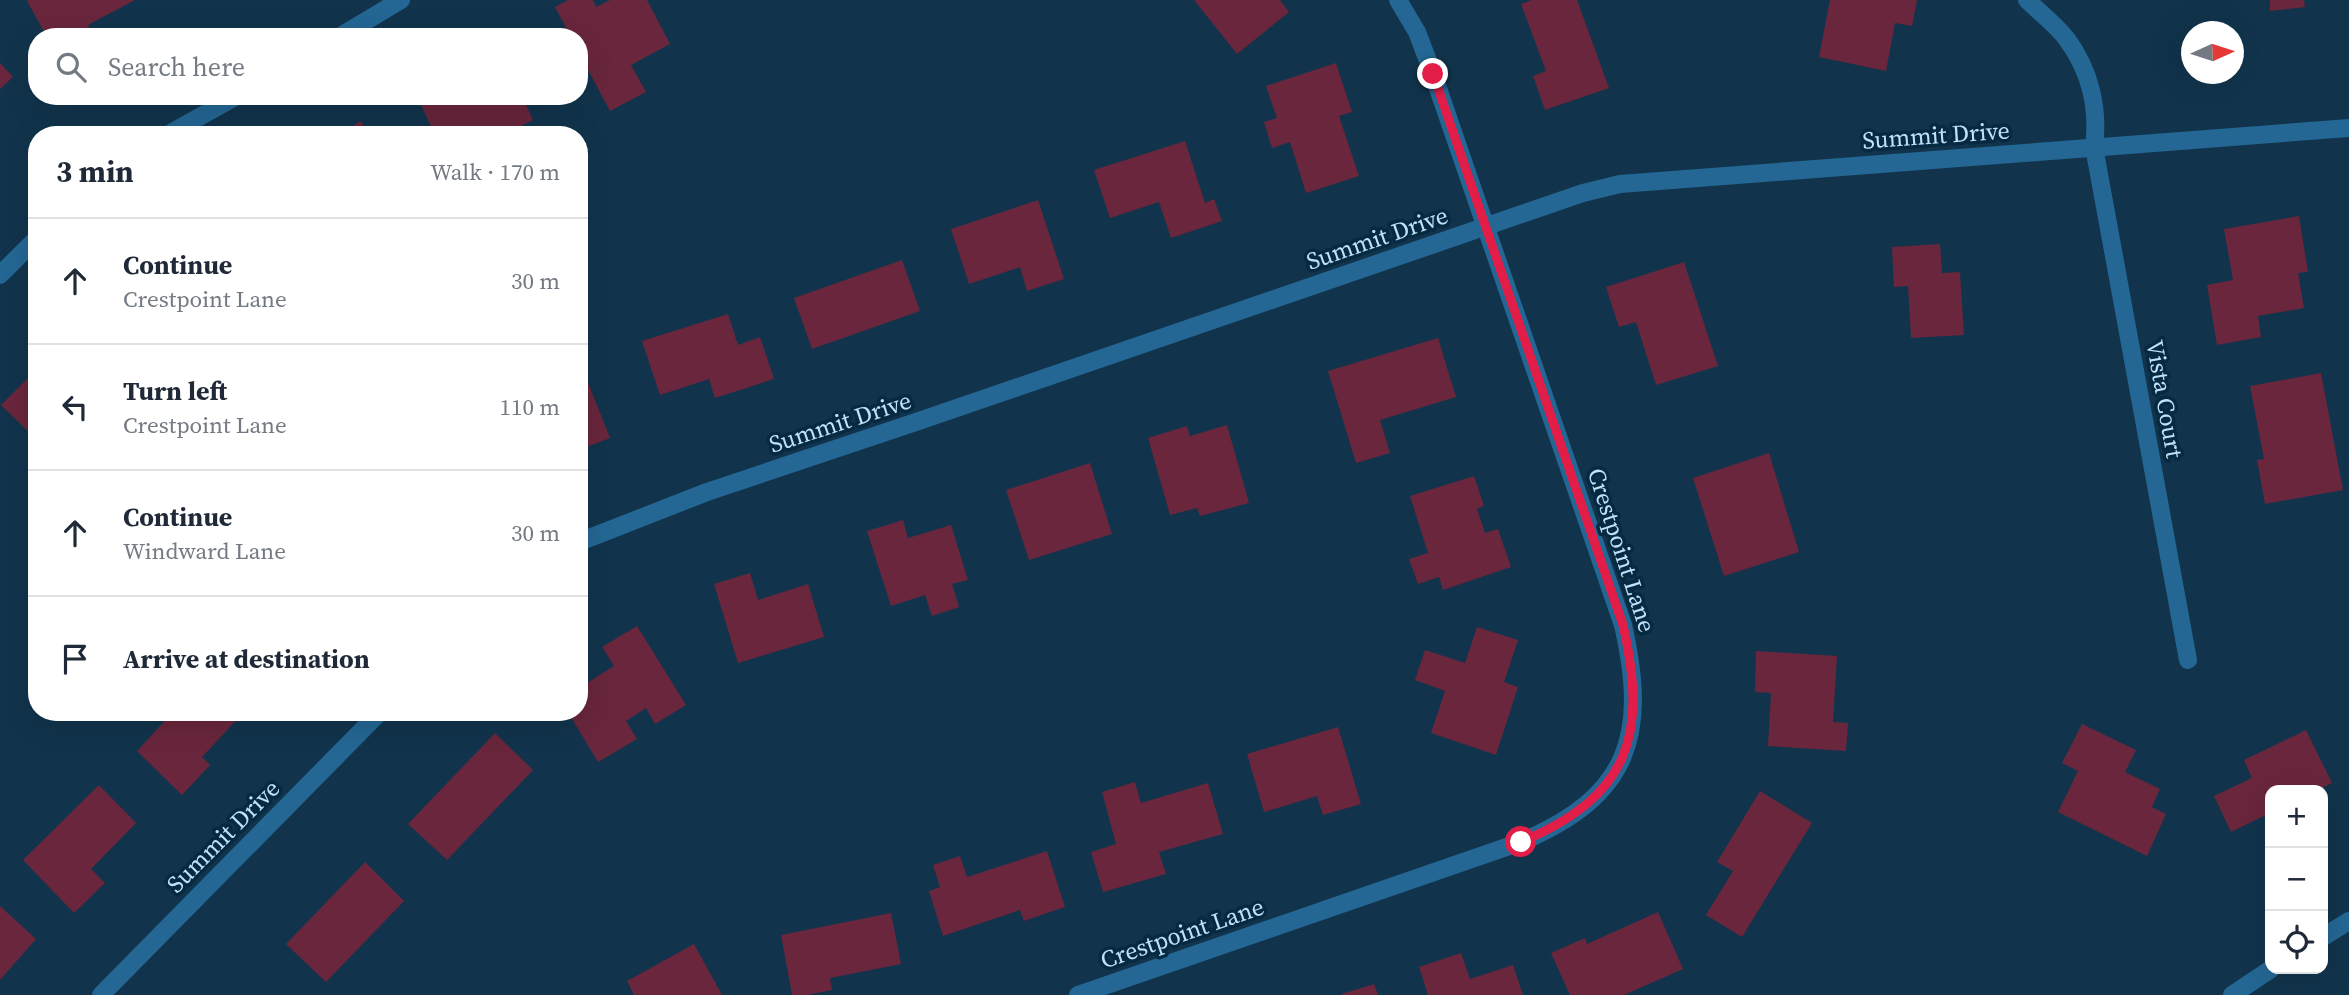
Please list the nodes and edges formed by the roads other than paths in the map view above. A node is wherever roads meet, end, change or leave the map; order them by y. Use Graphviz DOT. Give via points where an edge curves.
graph roads {
  1 [pos="401,0"];
  2 [pos="1398,0"];
  3 [pos="2026,0"];
  4 [pos="353,28"];
  5 [pos="221,105"];
  6 [pos="183,126"];
  7 [pos="2349,128"];
  8 [pos="2094,147"];
  9 [pos="1486,226"];
  10 [pos="28,247"];
  11 [pos="0,275"];
  12 [pos="588,538"];
  13 [pos="2189,660"];
  14 [pos="371,721"];
  15 [pos="2349,921"];
  16 [pos="2328,934"];
  17 [pos="2265,973"];
  18 [pos="101,995"];
  19 [pos="1077,995"];
  20 [pos="2232,995"];
  1 -- 4 [label="street"];
  2 -- 9 [label="street, Crestpoint Lane" via="1417,32"];
  3 -- 8 [label="street, Vista Court" via="2065,37 2082,63 2097,122"];
  5 -- 6 [label="street"];
  7 -- 8 [label="street, Summit Drive"];
  8 -- 9 [label="street, Summit Drive" via="1620,184"];
  8 -- 13 [label="street, Vista Court"];
  9 -- 12 [label="street, Summit Drive" via="707,492"];
  9 -- 19 [label="street, Crestpoint Lane" via="1623,625 1635,696 1624,756 1584,808 1554,828"];
  10 -- 11 [label="street"];
  14 -- 18 [label="street, Summit Drive"];
  15 -- 16 [label="street"];
  17 -- 20 [label="street"];
}
